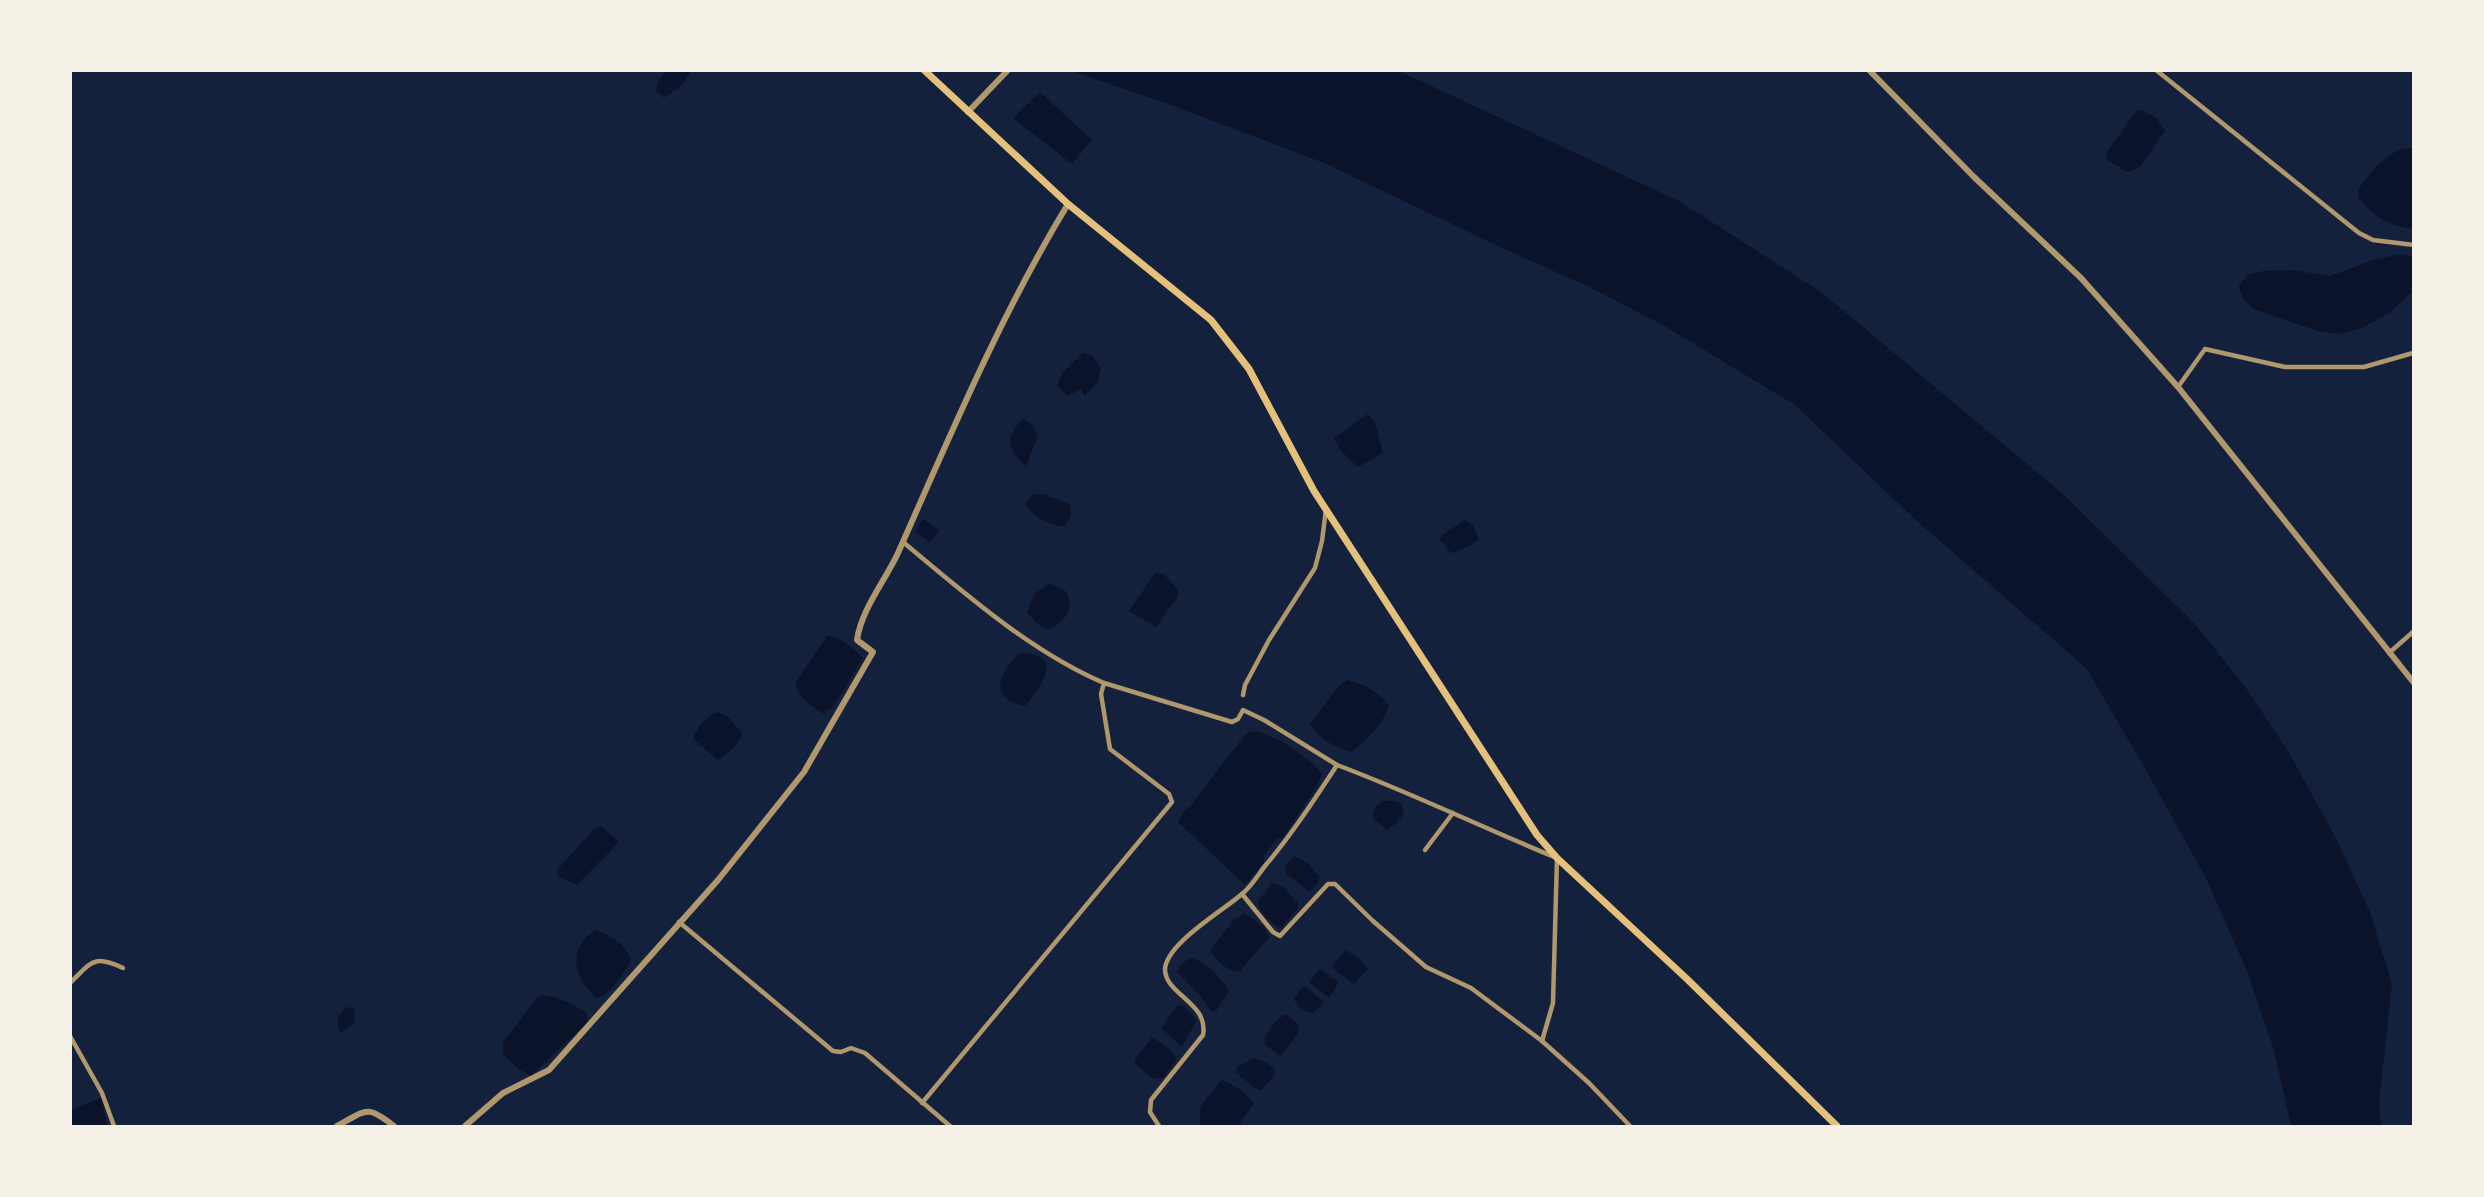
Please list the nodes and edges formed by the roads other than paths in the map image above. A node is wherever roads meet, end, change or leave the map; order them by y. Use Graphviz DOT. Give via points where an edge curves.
graph roads {
  1 [pos="924,70"];
  2 [pos="1008,70"];
  3 [pos="1869,70"];
  4 [pos="2156,70"];
  5 [pos="969,112"];
  6 [pos="1068,204"];
  7 [pos="2414,245"];
  8 [pos="2413,352"];
  9 [pos="2178,387"];
  10 [pos="1326,509"];
  11 [pos="903,542"];
  12 [pos="2414,631"];
  13 [pos="2389,653"];
  14 [pos="1104,683"];
  15 [pos="2414,683"];
  16 [pos="1243,695"];
  17 [pos="1337,765"];
  18 [pos="1453,813"];
  19 [pos="1425,850"];
  20 [pos="1557,858"];
  21 [pos="1242,894"];
  22 [pos="679,921"];
  23 [pos="123,968"];
  24 [pos="70,983"];
  25 [pos="70,1036"];
  26 [pos="1542,1041"];
  27 [pos="922,1103"];
  28 [pos="114,1126"];
  29 [pos="337,1126"];
  30 [pos="394,1126"];
  31 [pos="465,1126"];
  32 [pos="950,1126"];
  33 [pos="1159,1126"];
  34 [pos="1630,1126"];
  35 [pos="1837,1126"];
  1 -- 5 [label="main road"];
  2 -- 5 [label="street"];
  3 -- 9 [label="street" via="2081,278"];
  4 -- 7 [label="street" via="2359,233 2373,240"];
  5 -- 6 [label="main road"];
  6 -- 10 [label="main road" via="1211,320 1249,369"];
  6 -- 11 [label="street" via="1011,309"];
  8 -- 9 [label="street" via="2364,367 2285,367 2205,349"];
  9 -- 13 [label="street"];
  10 -- 16 [label="street" via="1315,568 1269,640"];
  10 -- 20 [label="main road" via="1520,812"];
  11 -- 14 [label="street" via="977,604 1047,652"];
  11 -- 22 [label="street" via="859,627 857,640 873,652 810,762 752,838"];
  12 -- 13 [label="street"];
  13 -- 15 [label="street"];
  14 -- 17 [label="street" via="1232,722 1243,710"];
  14 -- 27 [label="street" via="1101,694 1110,749 1169,794 1172,802"];
  17 -- 18 [label="street"];
  17 -- 21 [label="street" via="1291,835"];
  18 -- 19 [label="street"];
  18 -- 20 [label="street"];
  20 -- 26 [label="street" via="1553,1003"];
  20 -- 35 [label="main road"];
  21 -- 26 [label="street" via="1280,936 1328,884 1335,884 1426,967 1471,988"];
  21 -- 33 [label="street" via="1190,934 1167,961 1165,971 1170,983 1190,1003 1204,1027 1203,1035 1151,1100 1150,1112"];
  22 -- 27 [label="street" via="833,1051 850,1048 865,1053"];
  22 -- 31 [label="street" via="549,1070 503,1093"];
  23 -- 24 [label="street" via="96,960"];
  25 -- 28 [label="street" via="102,1093"];
  26 -- 34 [label="street"];
  27 -- 32 [label="street"];
  29 -- 30 [label="street" via="371,1111"];
}
